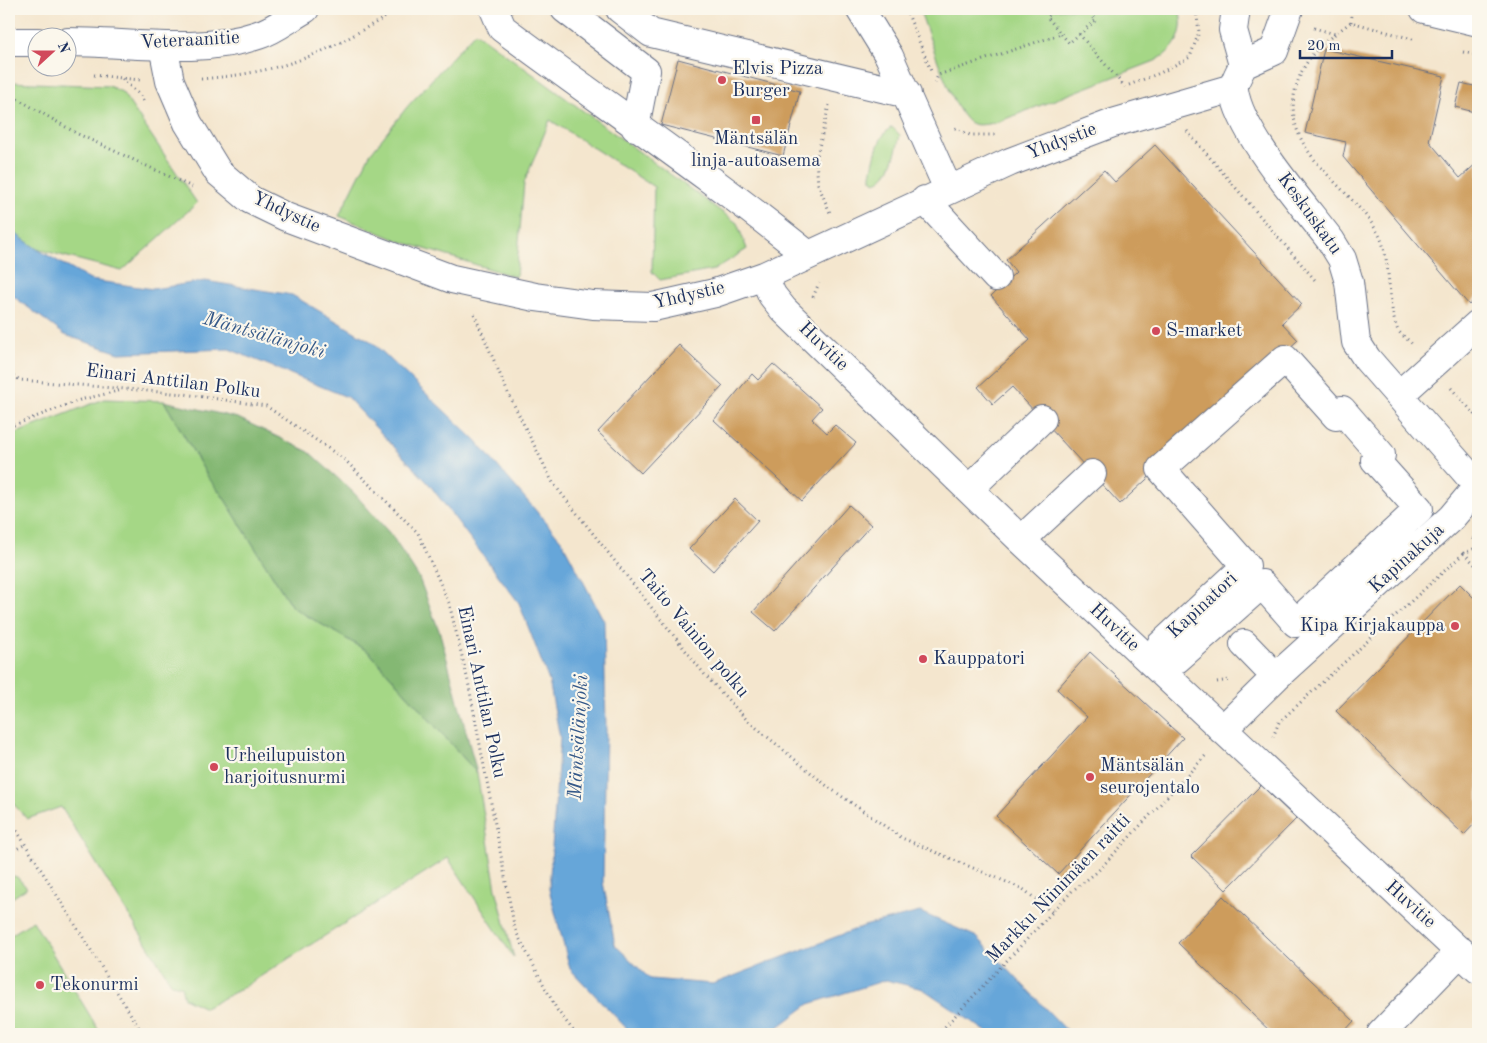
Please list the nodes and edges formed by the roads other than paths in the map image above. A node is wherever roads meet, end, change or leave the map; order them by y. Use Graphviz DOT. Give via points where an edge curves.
graph roads {
  1 [pos="305,9"];
  2 [pos="494,9"];
  3 [pos="565,9"];
  4 [pos="620,9"];
  5 [pos="860,9"];
  6 [pos="1236,9"];
  7 [pos="1424,9"];
  8 [pos="1287,15"];
  9 [pos="1478,22"];
  10 [pos="9,42"];
  11 [pos="28,42"];
  12 [pos="78,42"];
  13 [pos="163,46"];
  14 [pos="1238,76"];
  15 [pos="907,94"];
  16 [pos="635,127"];
  17 [pos="936,194"];
  18 [pos="808,255"];
  19 [pos="764,276"];
  20 [pos="996,277"];
  21 [pos="1478,324"];
  22 [pos="1399,395"];
  23 [pos="1042,419"];
  24 [pos="1375,460"];
  25 [pos="1092,474"];
  26 [pos="1478,486"];
  27 [pos="969,489"];
  28 [pos="1021,550"];
  29 [pos="1244,644"];
  30 [pos="1276,677"];
  31 [pos="1227,735"];
  32 [pos="1470,960"];
  33 [pos="1381,1034"];
  1 -- 13 [label="street, Veteraanitie" via="261,34 234,42"];
  2 -- 16 [label="street" via="502,28"];
  3 -- 16 [label="street" via="646,70"];
  4 -- 15 [label="street" via="651,33"];
  5 -- 15 [label="street" via="889,56"];
  6 -- 14 [label="street" via="1233,30"];
  7 -- 9 [label="street"];
  8 -- 14 [label="street, Yhdystie" via="1274,51"];
  10 -- 11 [label="street"];
  12 -- 13 [label="street, Veteraanitie"];
  13 -- 19 [label="street, Yhdystie" via="170,81 188,123 218,172 251,200 286,218 452,279 535,297 592,305 653,306 715,293"];
  14 -- 17 [label="street, Yhdystie" via="1010,162"];
  14 -- 22 [label="street, Keskuskatu" via="1240,115 1342,259 1349,282 1356,342"];
  15 -- 17 [label="street"];
  16 -- 18 [label="street" via="734,195"];
  17 -- 18 [label="street, Yhdystie"];
  17 -- 20 [label="street"];
  18 -- 19 [label="street, Yhdystie"];
  19 -- 27 [label="street, Huvitie" via="772,295 783,309"];
  21 -- 22 [label="street"];
  22 -- 26 [label="street, Keskuskatu"];
  23 -- 27 [label="street"];
  24 -- 24 [label="street, Kapinatori" via="1419,510 1296,622 1262,584 1177,659 1161,645 1246,566 1161,470 1285,359 1336,416 1342,410 1381,455"];
  25 -- 28 [label="street"];
  26 -- 30 [label="street, Kapinakuja" via="1452,517"];
  27 -- 28 [label="street, Huvitie"];
  28 -- 31 [label="street, Huvitie"];
  29 -- 30 [label="street"];
  30 -- 31 [label="street, Kapinakuja"];
  31 -- 32 [label="street, Huvitie"];
  32 -- 33 [label="street"];
}
